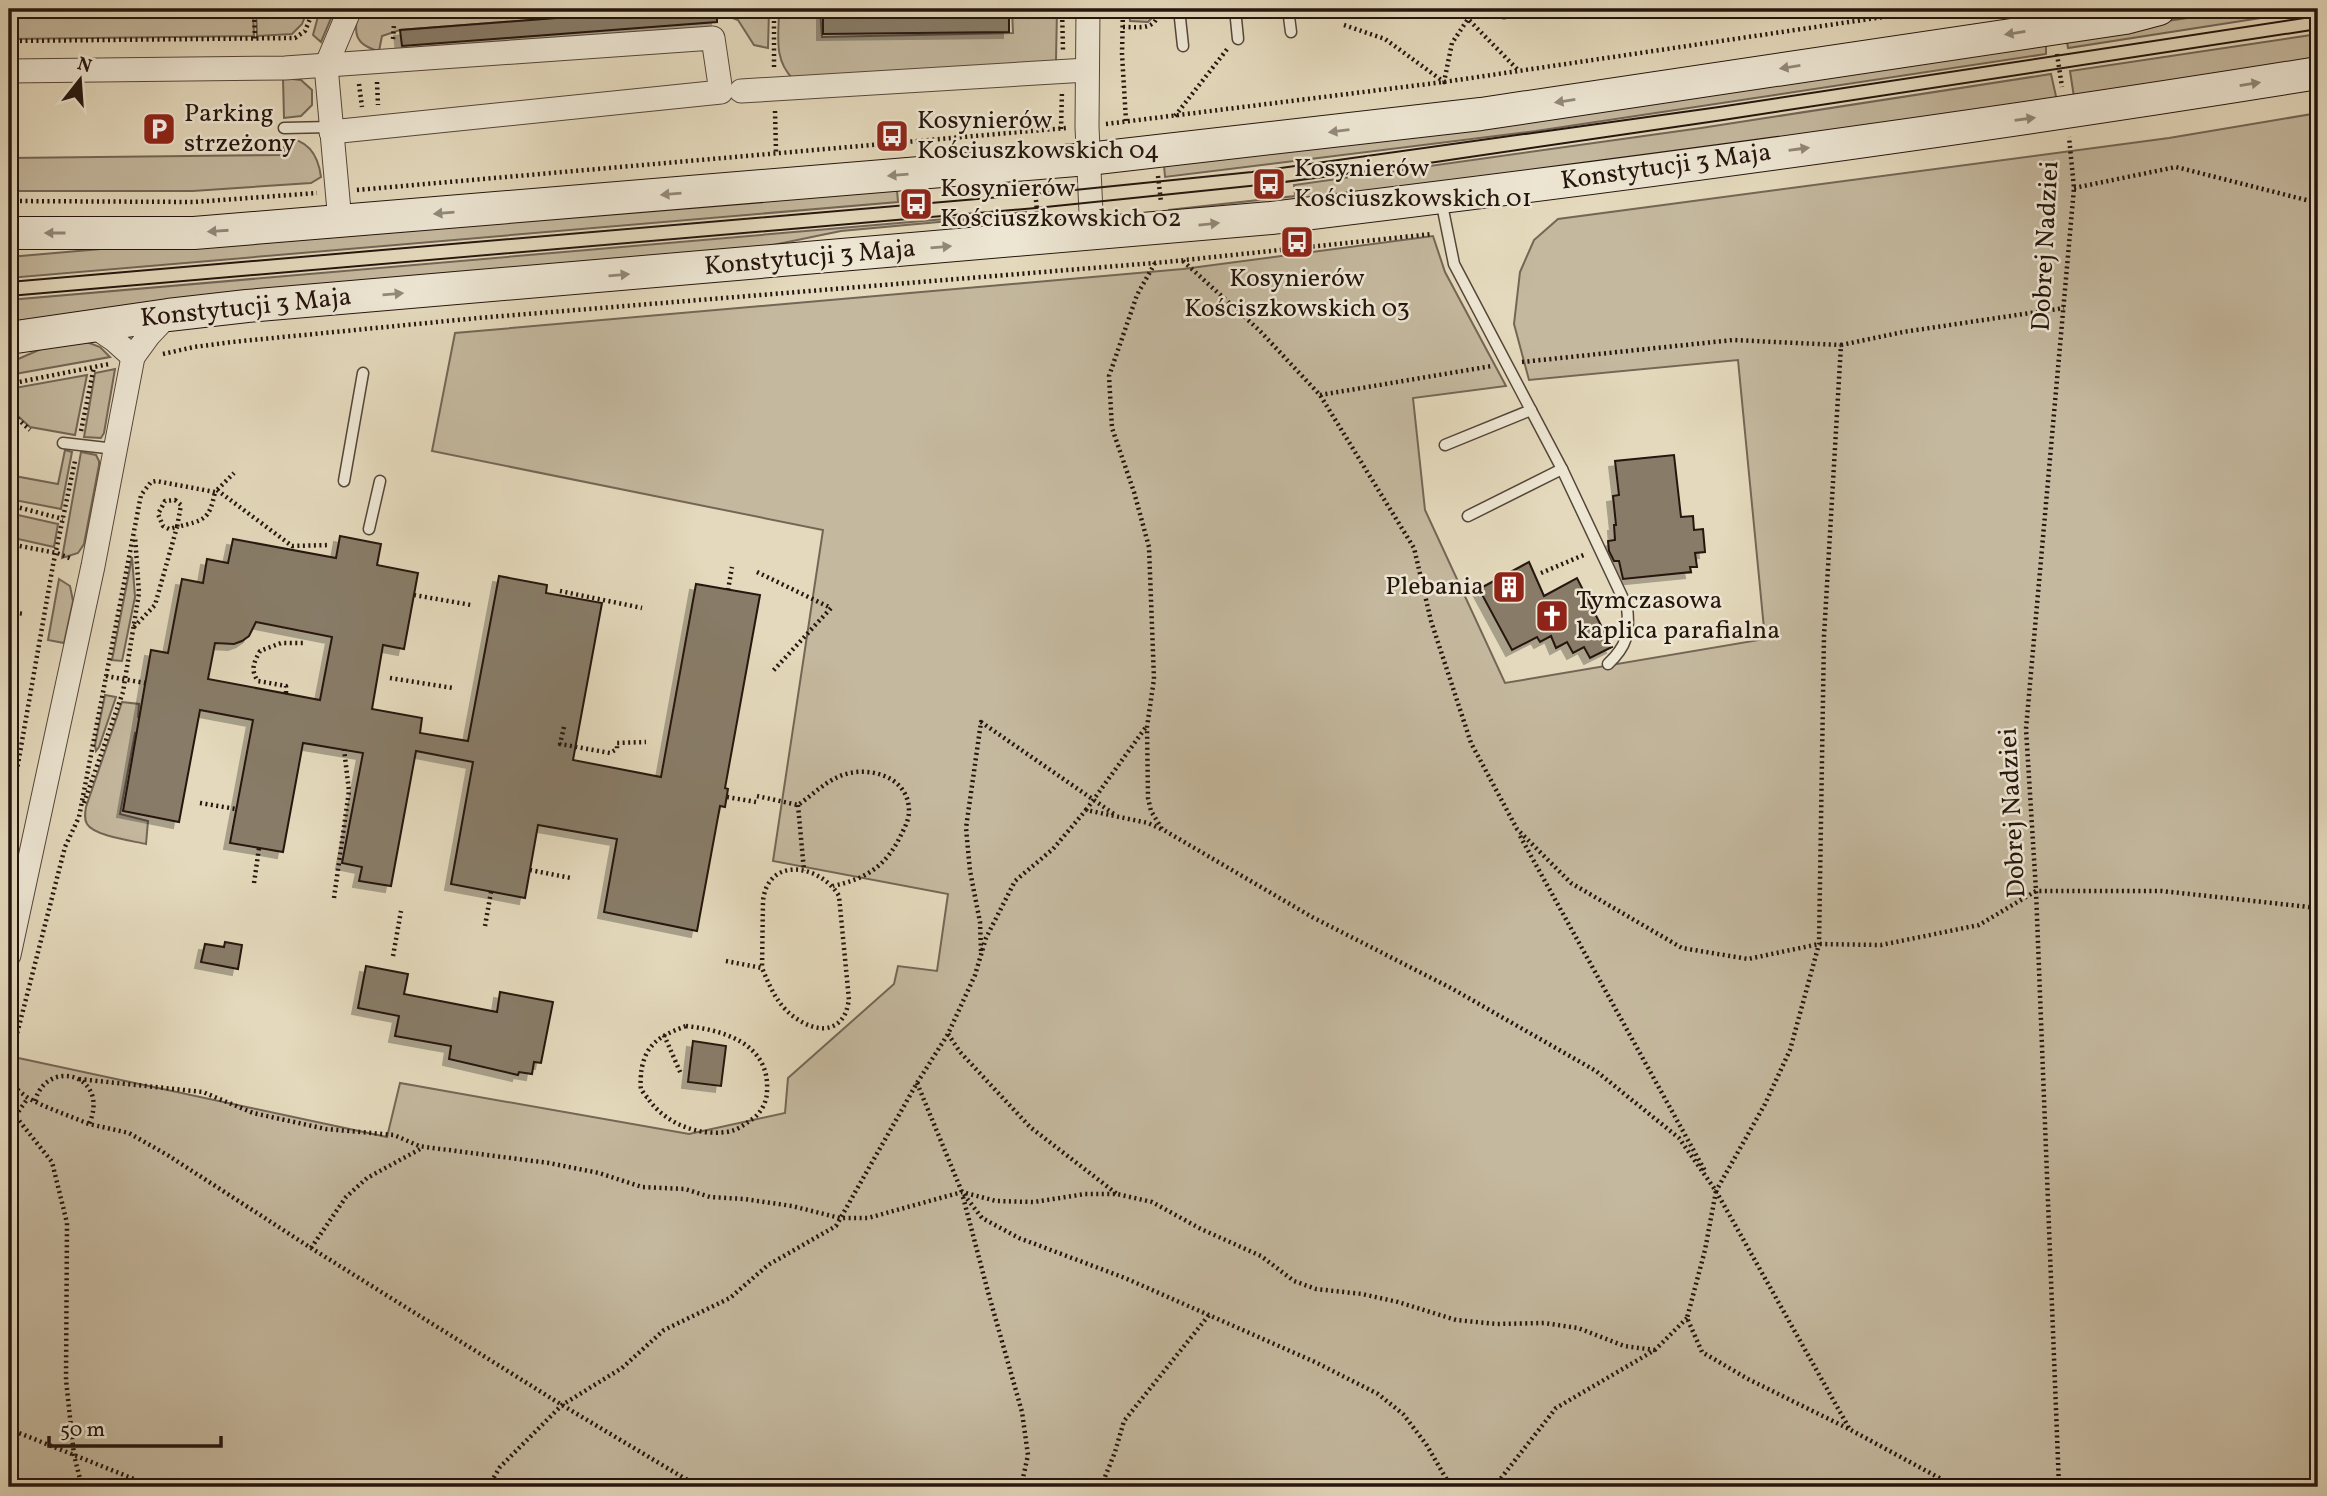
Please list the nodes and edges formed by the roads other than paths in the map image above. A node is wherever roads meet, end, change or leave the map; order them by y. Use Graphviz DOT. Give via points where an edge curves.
graph roads {
  1 [pos="350,9"];
  2 [pos="1088,9"];
  3 [pos="1179,9"];
  4 [pos="1235,9"];
  5 [pos="1288,9"];
  6 [pos="2154,9"];
  7 [pos="2063,21"];
  8 [pos="1291,32"];
  9 [pos="1236,39"];
  10 [pos="1182,46"];
  11 [pos="326,66"];
  12 [pos="1087,70"];
  13 [pos="10,71"];
  14 [pos="2318,73"];
  15 [pos="741,91"];
  16 [pos="11,101"];
  17 [pos="284,128"];
  18 [pos="11,129"];
  19 [pos="331,129"];
  20 [pos="9,144"];
  21 [pos="1088,159"];
  22 [pos="1441,197"];
  23 [pos="338,207"];
  24 [pos="9,233"];
  25 [pos="1092,234"];
  26 [pos="168,315"];
  27 [pos="92,325"];
  28 [pos="9,338"];
  29 [pos="132,358"];
  30 [pos="363,373"];
  31 [pos="1531,410"];
  32 [pos="63,443"];
  33 [pos="1444,445"];
  34 [pos="115,449"];
  35 [pos="1562,469"];
  36 [pos="344,481"];
  37 [pos="380,481"];
  38 [pos="1468,516"];
  39 [pos="369,529"];
  40 [pos="1608,664"];
  41 [pos="12,686"];
  42 [pos="9,702"];
  43 [pos="9,955"];
  1 -- 11 [label="street"];
  2 -- 12 [label="street"];
  3 -- 10 [label="lane"];
  4 -- 9 [label="lane"];
  5 -- 8 [label="lane"];
  6 -- 7 [label="street" via="2125,18"];
  7 -- 21 [label="street, one-way" via="1481,114"];
  11 -- 13 [label="street"];
  11 -- 19 [label="street"];
  11 -- 19 [label="street" via="713,38 721,92"];
  12 -- 15 [label="street"];
  12 -- 21 [label="street"];
  13 -- 16 [label="lane"];
  22 -- 14 [label="street, Konstytucji 3 Maja, one-way" via="2068,126"];
  17 -- 19 [label="lane"];
  18 -- 20 [label="lane"];
  19 -- 23 [label="street"];
  21 -- 23 [label="street, one-way"];
  21 -- 25 [label="street"];
  25 -- 22 [label="street, Konstytucji 3 Maja, one-way"];
  22 -- 31 [label="lane" via="1454,264"];
  23 -- 24 [label="street, one-way" via="194,233"];
  26 -- 25 [label="street, Konstytucji 3 Maja, one-way"];
  26 -- 27 [label="street, Konstytucji 3 Maja"];
  26 -- 29 [label="street"];
  27 -- 28 [label="street, Konstytucji 3 Maja"];
  27 -- 29 [label="street"];
  29 -- 34 [label="street"];
  30 -- 36 [label="lane"];
  31 -- 33 [label="lane"];
  31 -- 35 [label="lane"];
  32 -- 34 [label="lane"];
  34 -- 43 [label="street"];
  35 -- 38 [label="lane"];
  35 -- 40 [label="lane" via="1627,607 1627,638"];
  37 -- 39 [label="lane"];
  41 -- 42 [label="lane"];
}
